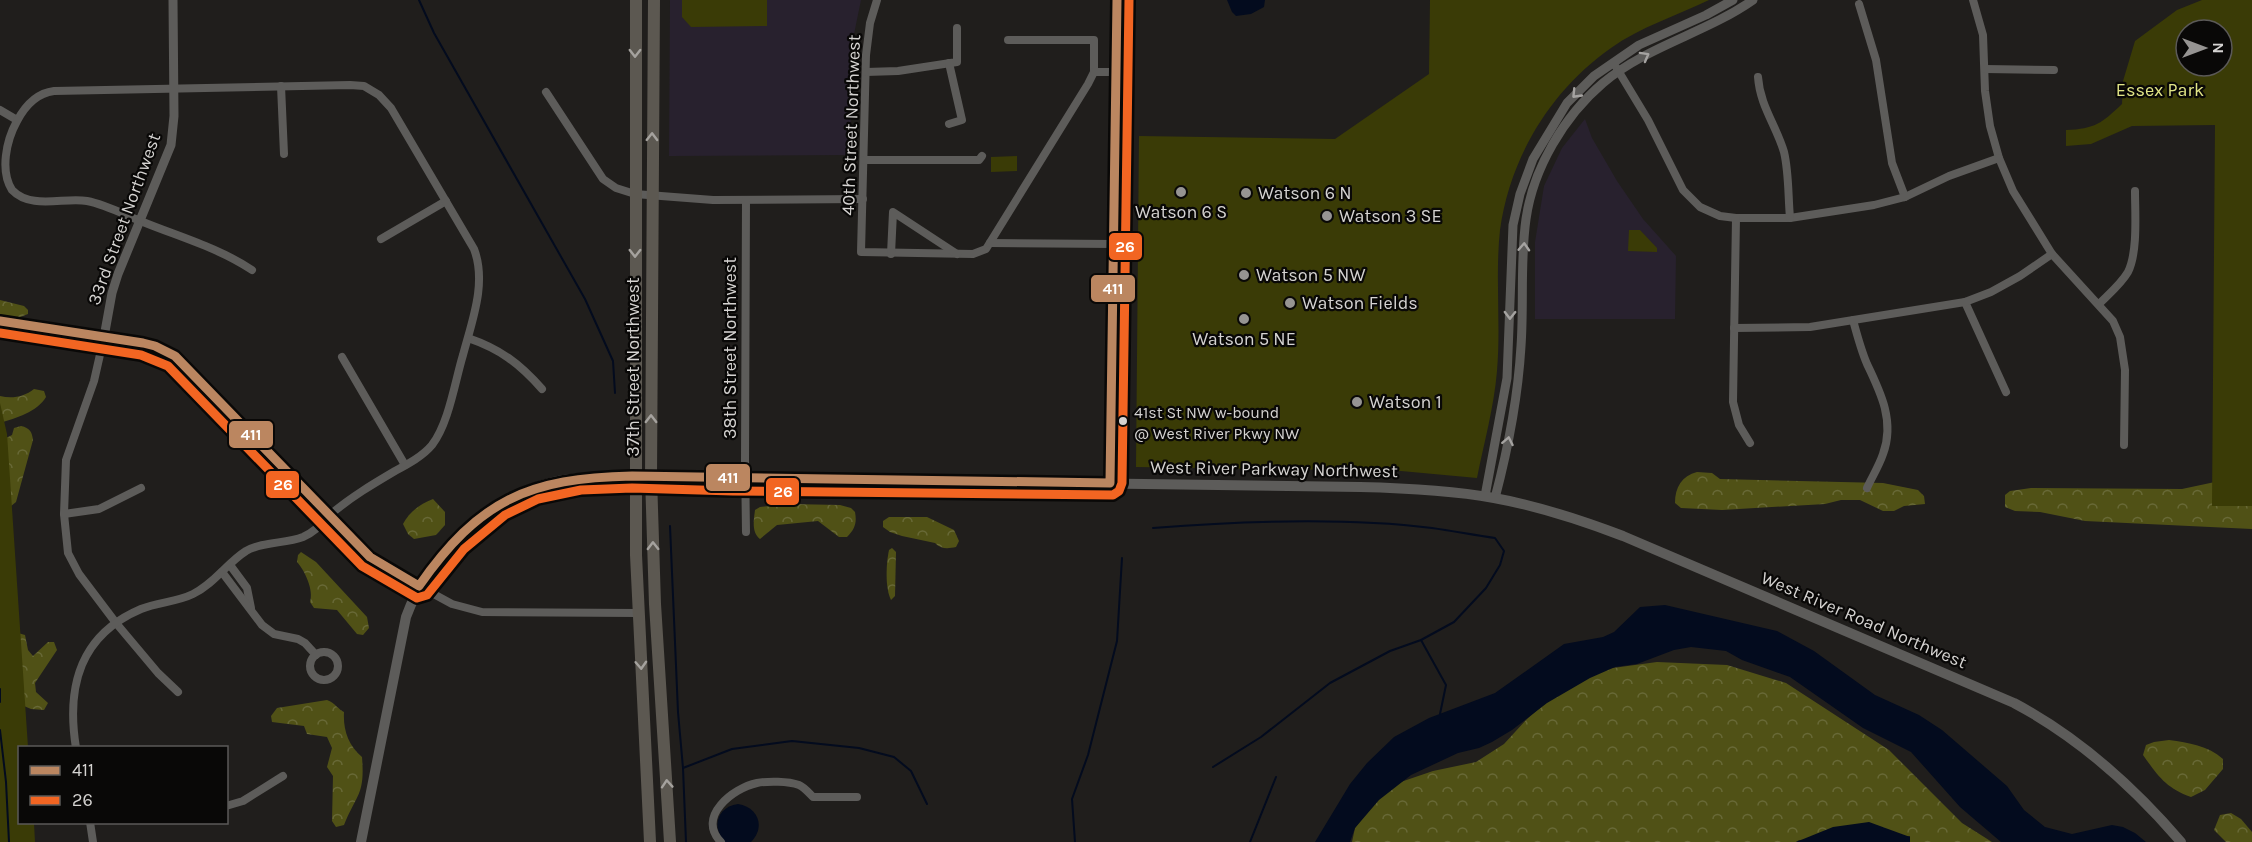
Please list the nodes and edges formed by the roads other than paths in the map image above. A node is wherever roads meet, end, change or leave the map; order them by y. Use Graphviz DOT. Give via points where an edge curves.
graph roads {
  1 [pos="173,0"];
  2 [pos="636,0"];
  3 [pos="654,0"];
  4 [pos="877,0"];
  5 [pos="1117,0"];
  6 [pos="1733,0"];
  7 [pos="1753,0"];
  8 [pos="1974,0"];
  9 [pos="1859,4"];
  10 [pos="957,28"];
  11 [pos="1008,40"];
  12 [pos="1612,62"];
  13 [pos="950,63"];
  14 [pos="1985,69"];
  15 [pos="2054,70"];
  16 [pos="866,72"];
  17 [pos="1094,72"];
  18 [pos="1116,72"];
  19 [pos="1619,72"];
  20 [pos="1758,77"];
  21 [pos="281,86"];
  22 [pos="174,87"];
  23 [pos="546,92"];
  24 [pos="0,110"];
  25 [pos="18,120"];
  26 [pos="949,124"];
  27 [pos="284,154"];
  28 [pos="982,156"];
  29 [pos="1999,158"];
  30 [pos="864,160"];
  31 [pos="2135,190"];
  32 [pos="634,194"];
  33 [pos="652,195"];
  34 [pos="1905,197"];
  35 [pos="746,200"];
  36 [pos="862,200"];
  37 [pos="446,201"];
  38 [pos="1736,218"];
  39 [pos="1790,218"];
  40 [pos="140,221"];
  41 [pos="381,239"];
  42 [pos="990,243"];
  43 [pos="1114,244"];
  44 [pos="891,254"];
  45 [pos="957,254"];
  46 [pos="2052,254"];
  47 [pos="252,270"];
  48 [pos="1965,302"];
  49 [pos="2098,304"];
  50 [pos="1852,320"];
  51 [pos="0,321"];
  52 [pos="1734,328"];
  53 [pos="104,337"];
  54 [pos="468,338"];
  55 [pos="342,357"];
  56 [pos="542,389"];
  57 [pos="2007,392"];
  58 [pos="1750,443"];
  59 [pos="2124,445"];
  60 [pos="405,465"];
  61 [pos="635,477"];
  62 [pos="651,477"];
  63 [pos="746,479"];
  64 [pos="1110,483"];
  65 [pos="141,488"];
  66 [pos="1867,488"];
  67 [pos="1490,497"];
  68 [pos="64,514"];
  69 [pos="330,515"];
  70 [pos="747,532"];
  71 [pos="230,565"];
  72 [pos="222,572"];
  73 [pos="419,586"];
  74 [pos="251,609"];
  75 [pos="638,613"];
  76 [pos="116,623"];
  77 [pos="316,656"];
  78 [pos="178,692"];
  79 [pos="76,746"];
  80 [pos="283,776"];
  81 [pos="857,797"];
  82 [pos="228,805"];
  83 [pos="90,824"];
  84 [pos="93,842"];
  85 [pos="361,842"];
  86 [pos="650,842"];
  87 [pos="670,842"];
  88 [pos="721,842"];
  89 [pos="2181,842"];
  1 -- 22 [label="street, 33rd Street Northwest"];
  2 -- 32 [label="main road, 37th Street Northwest, one-way"];
  33 -- 3 [label="main road, 37th Street Northwest, one-way"];
  4 -- 16 [label="street, 40th Street Northwest" via="870,23"];
  5 -- 18 [label="main road"];
  6 -- 12 [label="street"];
  19 -- 7 [label="street, one-way"];
  8 -- 14 [label="street" via="1983,35"];
  9 -- 34 [label="street" via="1876,60 1892,163"];
  10 -- 13 [label="street" via="957,62"];
  11 -- 17 [label="street" via="1094,40"];
  12 -- 19 [label="street"];
  12 -- 67 [label="street, one-way" via="1579,90 1557,117 1533,159 1520,194 1511,247 1507,378"];
  13 -- 16 [label="street"];
  13 -- 26 [label="street" via="962,120"];
  14 -- 15 [label="street"];
  14 -- 29 [label="street" via="1988,110"];
  16 -- 30 [label="street, 40th Street Northwest"];
  17 -- 18 [label="street"];
  17 -- 42 [label="street"];
  18 -- 43 [label="main road"];
  19 -- 38 [label="street" via="1689,198 1706,211"];
  67 -- 19 [label="street, one-way" via="1517,389 1524,240 1530,199 1548,155 1571,118 1593,92"];
  20 -- 39 [label="street" via="1761,101 1784,154"];
  21 -- 22 [label="street"];
  21 -- 27 [label="street"];
  21 -- 37 [label="street" via="357,85 379,95 397,116"];
  22 -- 25 [label="street" via="46,92 32,101"];
  22 -- 40 [label="street, 33rd Street Northwest" via="171,145"];
  23 -- 32 [label="street" via="603,178"];
  24 -- 25 [label="street"];
  25 -- 40 [label="street" via="8,141 3,167 14,191 33,200 94,203"];
  28 -- 30 [label="street" via="979,160"];
  29 -- 34 [label="street"];
  29 -- 46 [label="street" via="2013,191"];
  30 -- 36 [label="street, 40th Street Northwest"];
  31 -- 49 [label="street" via="2131,264 2120,283"];
  32 -- 33 [label="street"];
  32 -- 61 [label="main road, 37th Street Northwest, one-way"];
  33 -- 35 [label="street"];
  62 -- 33 [label="main road, 37th Street Northwest, one-way"];
  34 -- 39 [label="street"];
  35 -- 36 [label="street"];
  35 -- 63 [label="street, 38th Street Northwest"];
  36 -- 44 [label="street, 40th Street Northwest" via="861,252"];
  37 -- 41 [label="street"];
  37 -- 54 [label="street" via="478,260 478,292"];
  38 -- 39 [label="street"];
  38 -- 52 [label="street"];
  40 -- 47 [label="street" via="224,254"];
  40 -- 53 [label="street, 33rd Street Northwest" via="112,293"];
  42 -- 43 [label="street"];
  42 -- 45 [label="street" via="981,253"];
  43 -- 64 [label="main road"];
  44 -- 45 [label="street"];
  44 -- 45 [label="street" via="893,212"];
  46 -- 48 [label="street" via="1991,292"];
  46 -- 49 [label="street"];
  48 -- 50 [label="street"];
  48 -- 57 [label="street"];
  49 -- 59 [label="street" via="2113,321 2124,353"];
  50 -- 52 [label="street" via="1810,327"];
  50 -- 66 [label="street" via="1885,403 1887,421 1884,453"];
  51 -- 53 [label="street"];
  52 -- 58 [label="street" via="1733,402 1739,425"];
  53 -- 68 [label="street, 33rd Street Northwest" via="94,381 66,460"];
  53 -- 69 [label="street" via="155,346 175,356"];
  54 -- 56 [label="street" via="501,351"];
  54 -- 60 [label="street" via="439,435 427,450"];
  55 -- 60 [label="street"];
  60 -- 69 [label="street"];
  61 -- 62 [label="main road, West River Parkway Northwest"];
  61 -- 73 [label="main road, West River Parkway Northwest" via="565,480 504,501 460,534"];
  61 -- 75 [label="main road, 37th Street Northwest"];
  62 -- 63 [label="main road, West River Parkway Northwest"];
  87 -- 62 [label="main road, 37th Street Northwest, one-way"];
  63 -- 64 [label="main road, West River Parkway Northwest"];
  63 -- 70 [label="street, 38th Street Northwest"];
  64 -- 67 [label="main road, West River Parkway Northwest" via="1423,489"];
  65 -- 68 [label="street" via="99,509"];
  67 -- 89 [label="main road, West River Road Northwest" via="1552,511 1623,536 2014,703 2059,729 2103,763"];
  68 -- 76 [label="street, 33rd Street Northwest" via="72,563"];
  69 -- 71 [label="street" via="305,536 253,548"];
  69 -- 73 [label="street" via="370,557"];
  71 -- 72 [label="street"];
  71 -- 74 [label="street" via="247,588"];
  72 -- 74 [label="street"];
  72 -- 76 [label="street" via="191,595 153,604"];
  73 -- 75 [label="street" via="452,604 482,612"];
  73 -- 85 [label="main road, West River Parkway Northwest" via="398,650"];
  74 -- 77 [label="street" via="268,630 298,639"];
  75 -- 86 [label="main road, 37th Street Northwest, one-way"];
  76 -- 78 [label="street, 33rd Street Northwest"];
  76 -- 79 [label="street" via="91,647 78,676 73,711"];
  80 -- 82 [label="street" via="253,796"];
  81 -- 88 [label="street" via="813,797 801,785 788,783 751,785 720,804 713,826"];
  83 -- 84 [label="street"];
}
